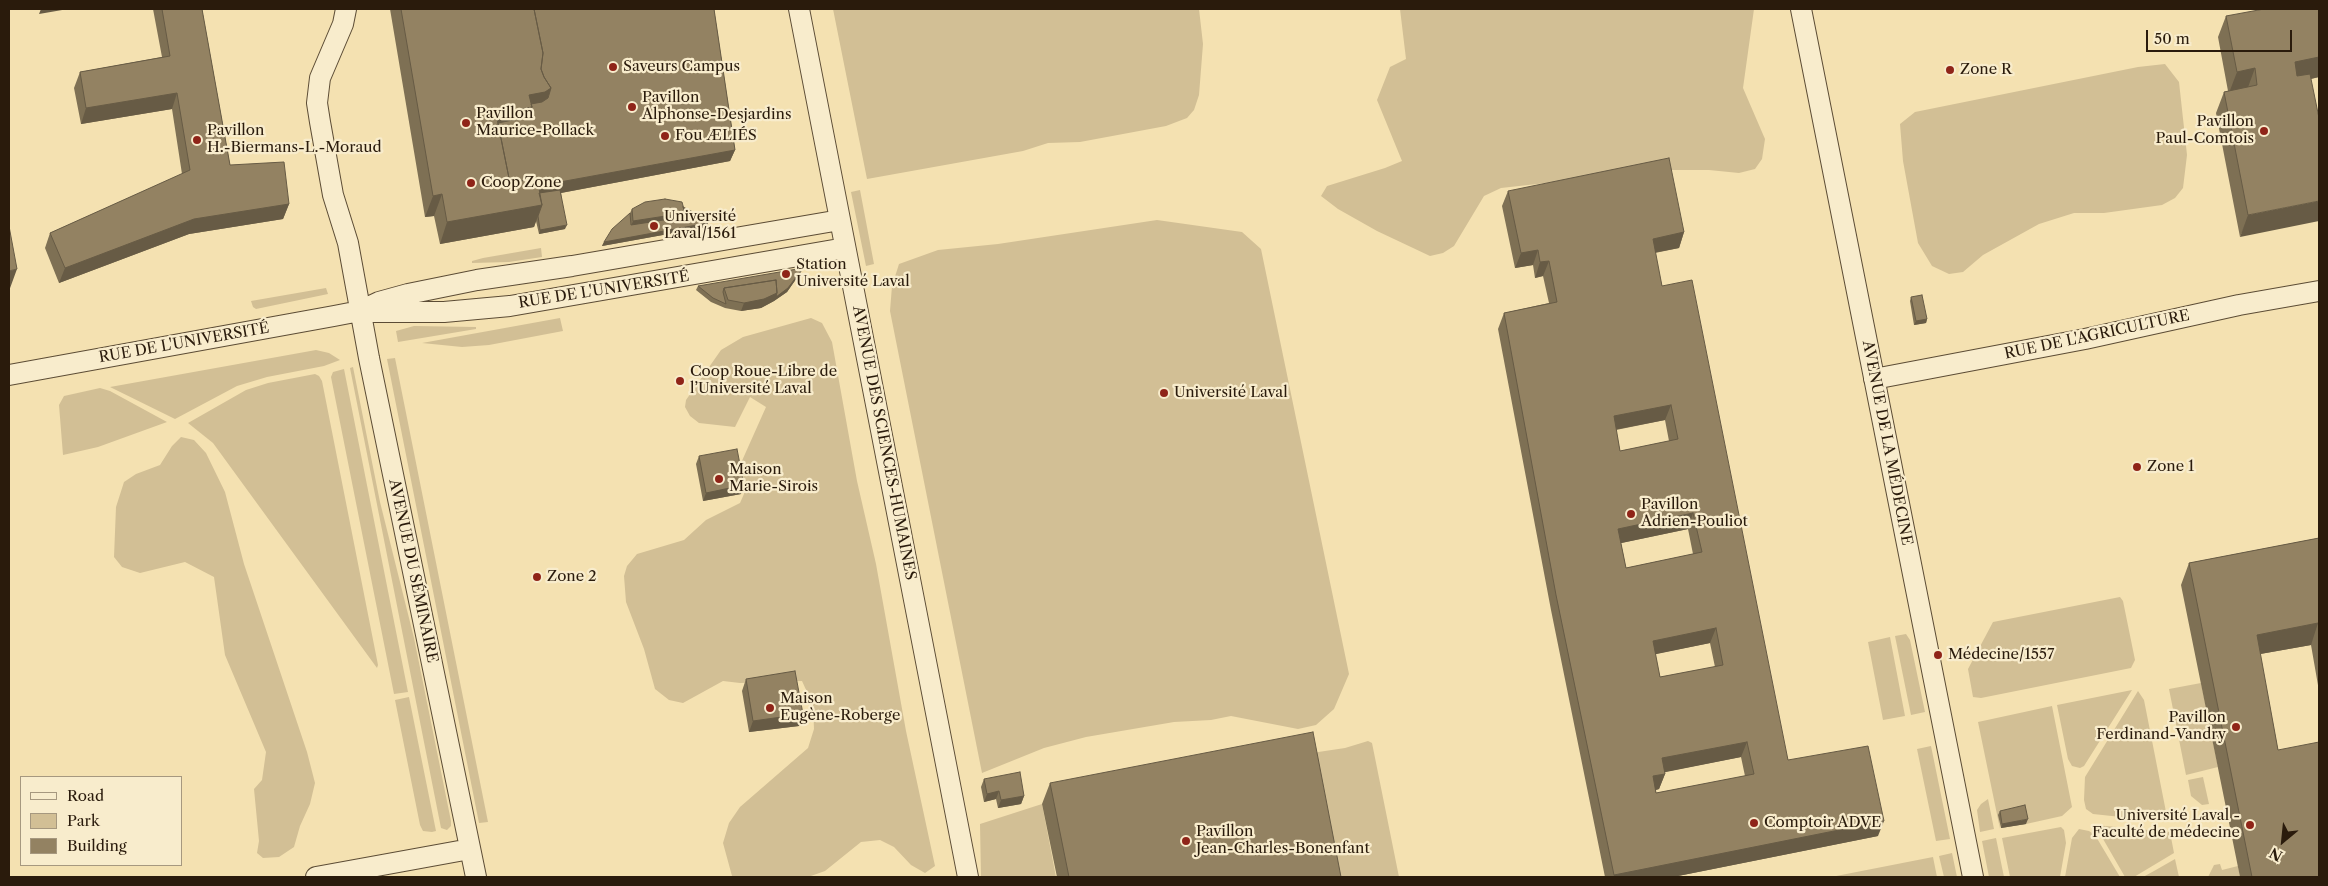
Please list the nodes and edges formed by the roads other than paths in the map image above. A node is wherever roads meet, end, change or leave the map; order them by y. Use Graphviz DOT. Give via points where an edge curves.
graph roads {
  1 [pos="346,9"];
  2 [pos="799,9"];
  3 [pos="1801,9"];
  4 [pos="840,220"];
  5 [pos="845,248"];
  6 [pos="2319,291"];
  7 [pos="360,311"];
  8 [pos="9,375"];
  9 [pos="1874,379"];
  10 [pos="468,840"];
  11 [pos="316,877"];
  12 [pos="476,877"];
  13 [pos="968,877"];
  14 [pos="1973,877"];
  1 -- 7 [label="street, AVENUE DU SÉMINAIRE" via="320,78 317,103 333,195 348,243"];
  2 -- 4 [label="street, AVENUE DES SCIENCES-HUMAINES"];
  3 -- 9 [label="street, AVENUE DE LA MÉDECINE"];
  4 -- 5 [label="street, AVENUE DES SCIENCES-HUMAINES"];
  4 -- 7 [label="street, RUE DE L'UNIVERSITÉ" via="477,280 408,294"];
  5 -- 7 [label="street, RUE DE L'UNIVERSITÉ" via="503,307 444,312"];
  5 -- 13 [label="street, AVENUE DES SCIENCES-HUMAINES"];
  6 -- 9 [label="street, RUE DE L'AGRICULTURE"];
  7 -- 8 [label="street, RUE DE L'UNIVERSITÉ"];
  7 -- 10 [label="street, AVENUE DU SÉMINAIRE"];
  9 -- 14 [label="street, AVENUE DE LA MÉDECINE"];
  10 -- 11 [label="street"];
  10 -- 12 [label="street, AVENUE DU SÉMINAIRE"];
}
